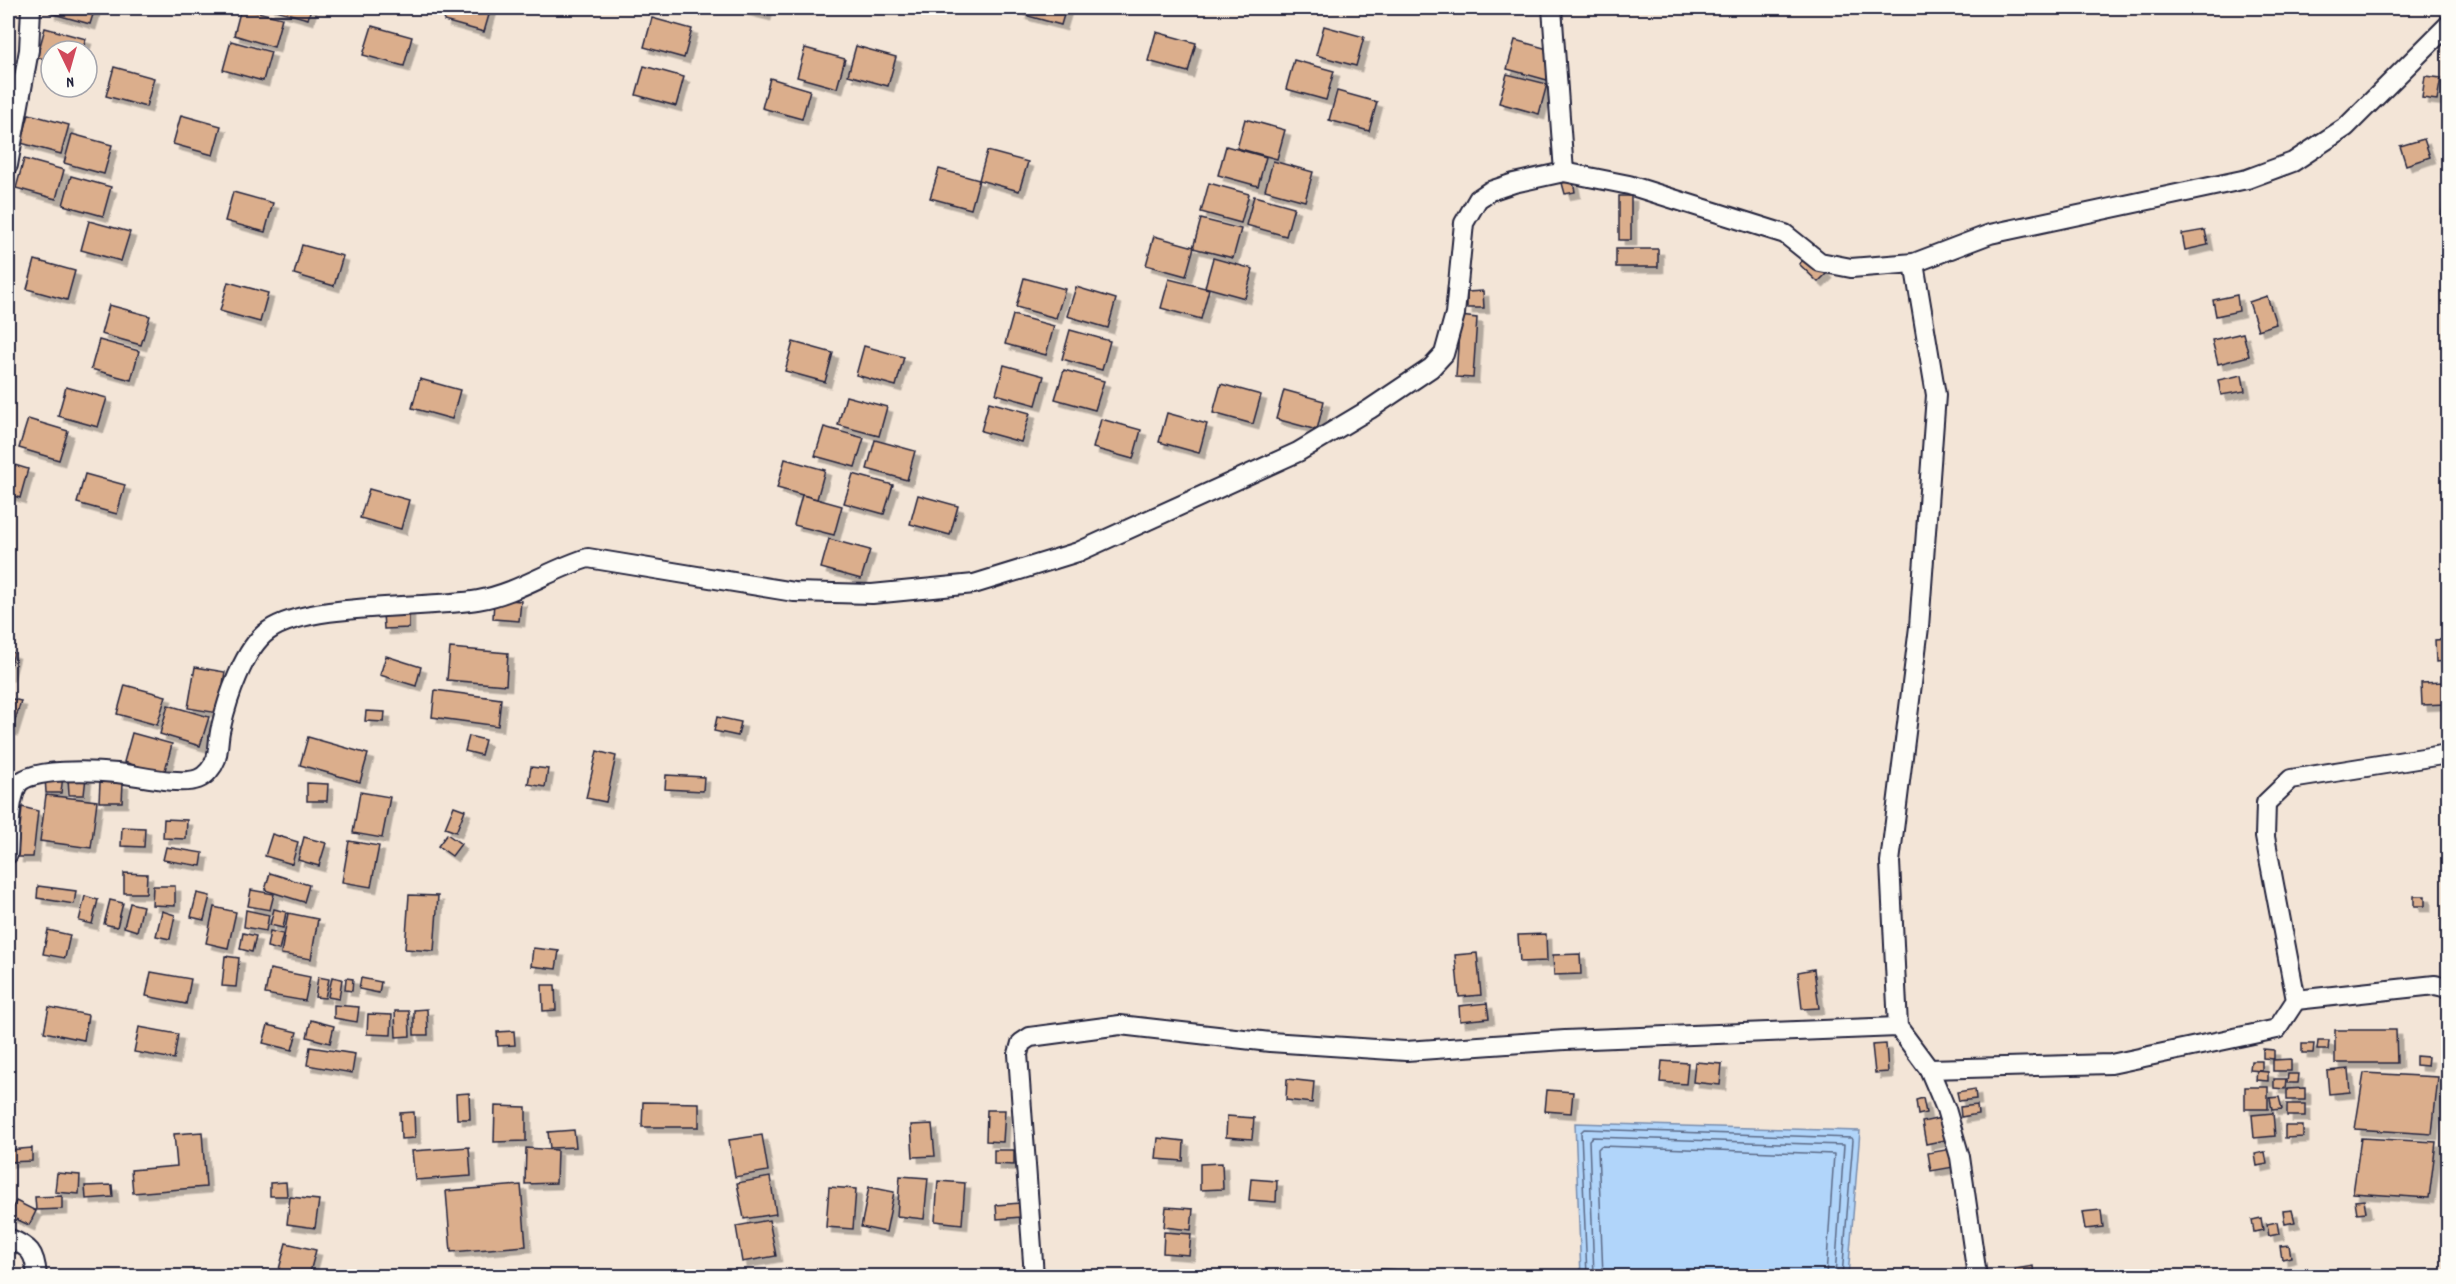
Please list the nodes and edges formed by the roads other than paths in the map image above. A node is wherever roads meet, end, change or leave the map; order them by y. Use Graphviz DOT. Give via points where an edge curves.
graph roads {
  1 [pos="31,8"];
  2 [pos="1552,8"];
  3 [pos="2448,25"];
  4 [pos="8,165"];
  5 [pos="1564,172"];
  6 [pos="1914,263"];
  7 [pos="2448,754"];
  8 [pos="8,854"];
  9 [pos="2448,988"];
  10 [pos="2296,1000"];
  11 [pos="1898,1027"];
  12 [pos="1929,1069"];
  13 [pos="8,1238"];
  14 [pos="37,1276"];
  15 [pos="1034,1276"];
  16 [pos="1977,1276"];
  1 -- 4 [label="street" via="29,50"];
  2 -- 5 [label="street"];
  3 -- 6 [label="street" via="2346,128 2293,162 2247,179 1990,234"];
  5 -- 6 [label="street" via="1629,185 1785,234 1820,262 1851,268"];
  5 -- 8 [label="street" via="1514,183 1478,199 1464,223 1455,314 1443,354 1431,368 1298,452 1078,552 974,584 872,594 794,592 588,558 479,600 294,619 269,630 256,642 232,690 220,727 216,759 208,773 198,780 179,781 115,773 40,773 24,779 14,795"];
  6 -- 11 [label="street" via="1936,395 1919,627 1890,862"];
  7 -- 10 [label="street" via="2291,779 2266,802 2265,837"];
  9 -- 10 [label="street" via="2435,985"];
  10 -- 12 [label="street" via="2277,1029 2110,1064"];
  11 -- 12 [label="street"];
  11 -- 15 [label="street" via="1565,1040 1406,1051 1270,1042 1120,1025 1030,1037 1022,1043 1018,1054"];
  12 -- 16 [label="street" via="1946,1108 1960,1157"];
  13 -- 14 [label="street" via="27,1246 36,1261"];
}
